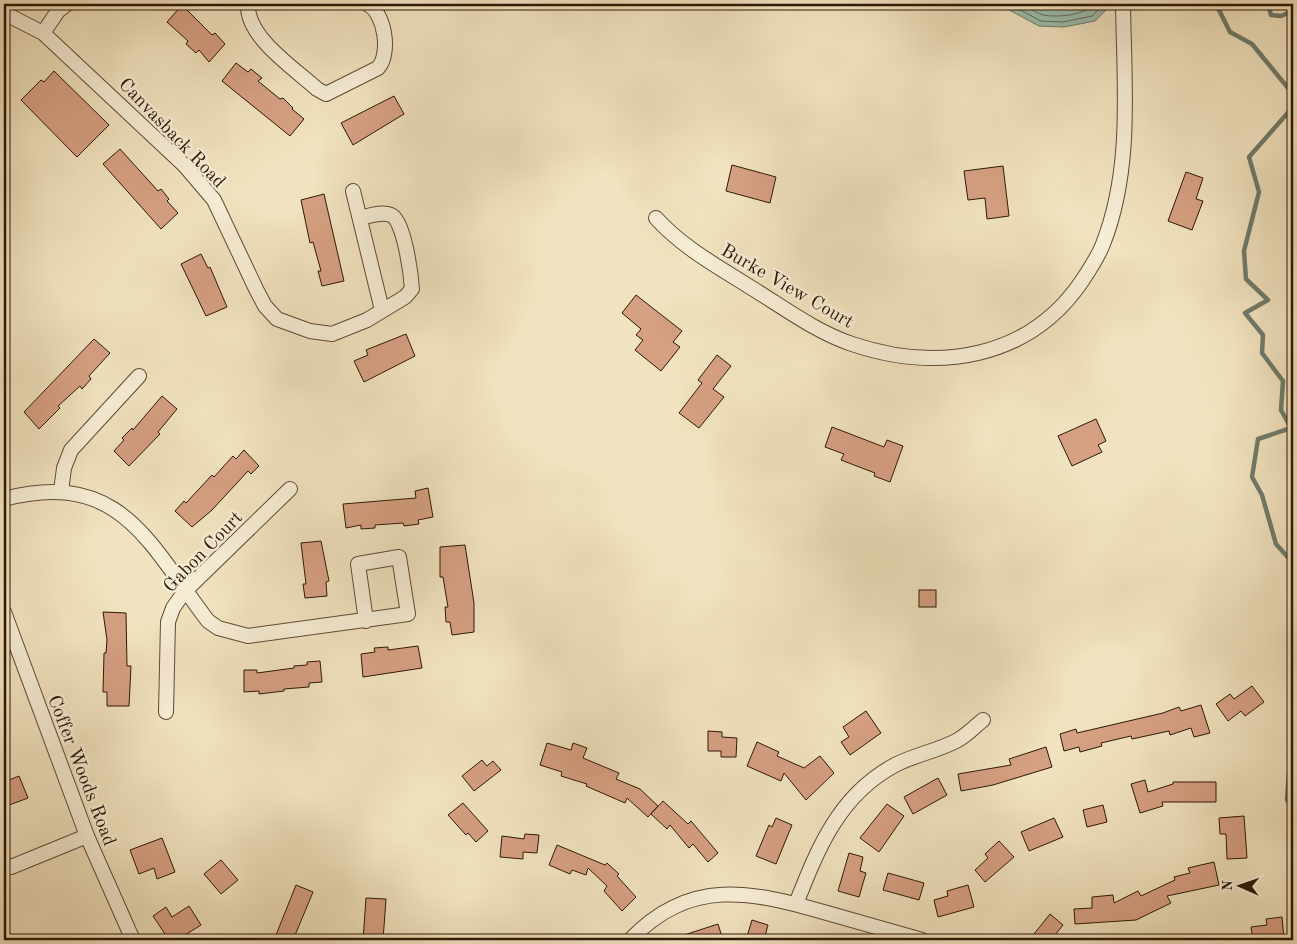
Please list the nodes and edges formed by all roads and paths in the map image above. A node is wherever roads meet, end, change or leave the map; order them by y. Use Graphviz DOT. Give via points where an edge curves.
graph roads {
  1 [pos="67,4"];
  2 [pos="248,4"];
  3 [pos="367,4"];
  4 [pos="1123,4"];
  5 [pos="4,13"];
  6 [pos="43,33"];
  7 [pos="353,191"];
  8 [pos="360,218"];
  9 [pos="656,218"];
  10 [pos="382,310"];
  11 [pos="139,376"];
  12 [pos="290,489"];
  13 [pos="60,491"];
  14 [pos="4,499"];
  15 [pos="185,591"];
  16 [pos="5,616"];
  17 [pos="366,621"];
  18 [pos="166,712"];
  19 [pos="983,720"];
  20 [pos="87,836"];
  21 [pos="11,867"];
  22 [pos="796,904"];
  23 [pos="133,940"];
  24 [pos="630,940"];
  25 [pos="922,940"];
  1 -- 6 [label="street"];
  2 -- 3 [label="street" via="250,22 260,37 326,94 384,62 381,19"];
  4 -- 9 [label="street, Burke View Court" via="1124,148 1117,198 1103,245 1094,263 1062,306 1031,331 1002,347 976,355 922,358 852,344 812,325 713,264 670,234"];
  5 -- 6 [label="street, Canvasback Road"];
  6 -- 10 [label="street, Canvasback Road" via="184,166 214,200 256,289 277,319 310,331 332,334 367,320"];
  7 -- 8 [label="street"];
  8 -- 10 [label="street"];
  8 -- 10 [label="street, Canvasback Road" via="383,213 392,215 399,223 412,289 405,297"];
  11 -- 13 [label="street" via="71,450"];
  12 -- 15 [label="street, Gabon Court"];
  13 -- 14 [label="street"];
  13 -- 15 [label="street" via="101,502 124,516 146,537"];
  15 -- 17 [label="street" via="208,621 233,634 263,635"];
  15 -- 18 [label="street, Gabon Court" via="168,622"];
  16 -- 20 [label="street, Coffer Woods Road"];
  17 -- 17 [label="street" via="408,614 399,557 358,564"];
  19 -- 22 [label="street" via="956,741 896,764 849,801 826,832"];
  20 -- 21 [label="street"];
  20 -- 23 [label="street, Coffer Woods Road"];
  22 -- 24 [label="street" via="744,893 714,894 680,903 647,922"];
  22 -- 25 [label="street"];
}
